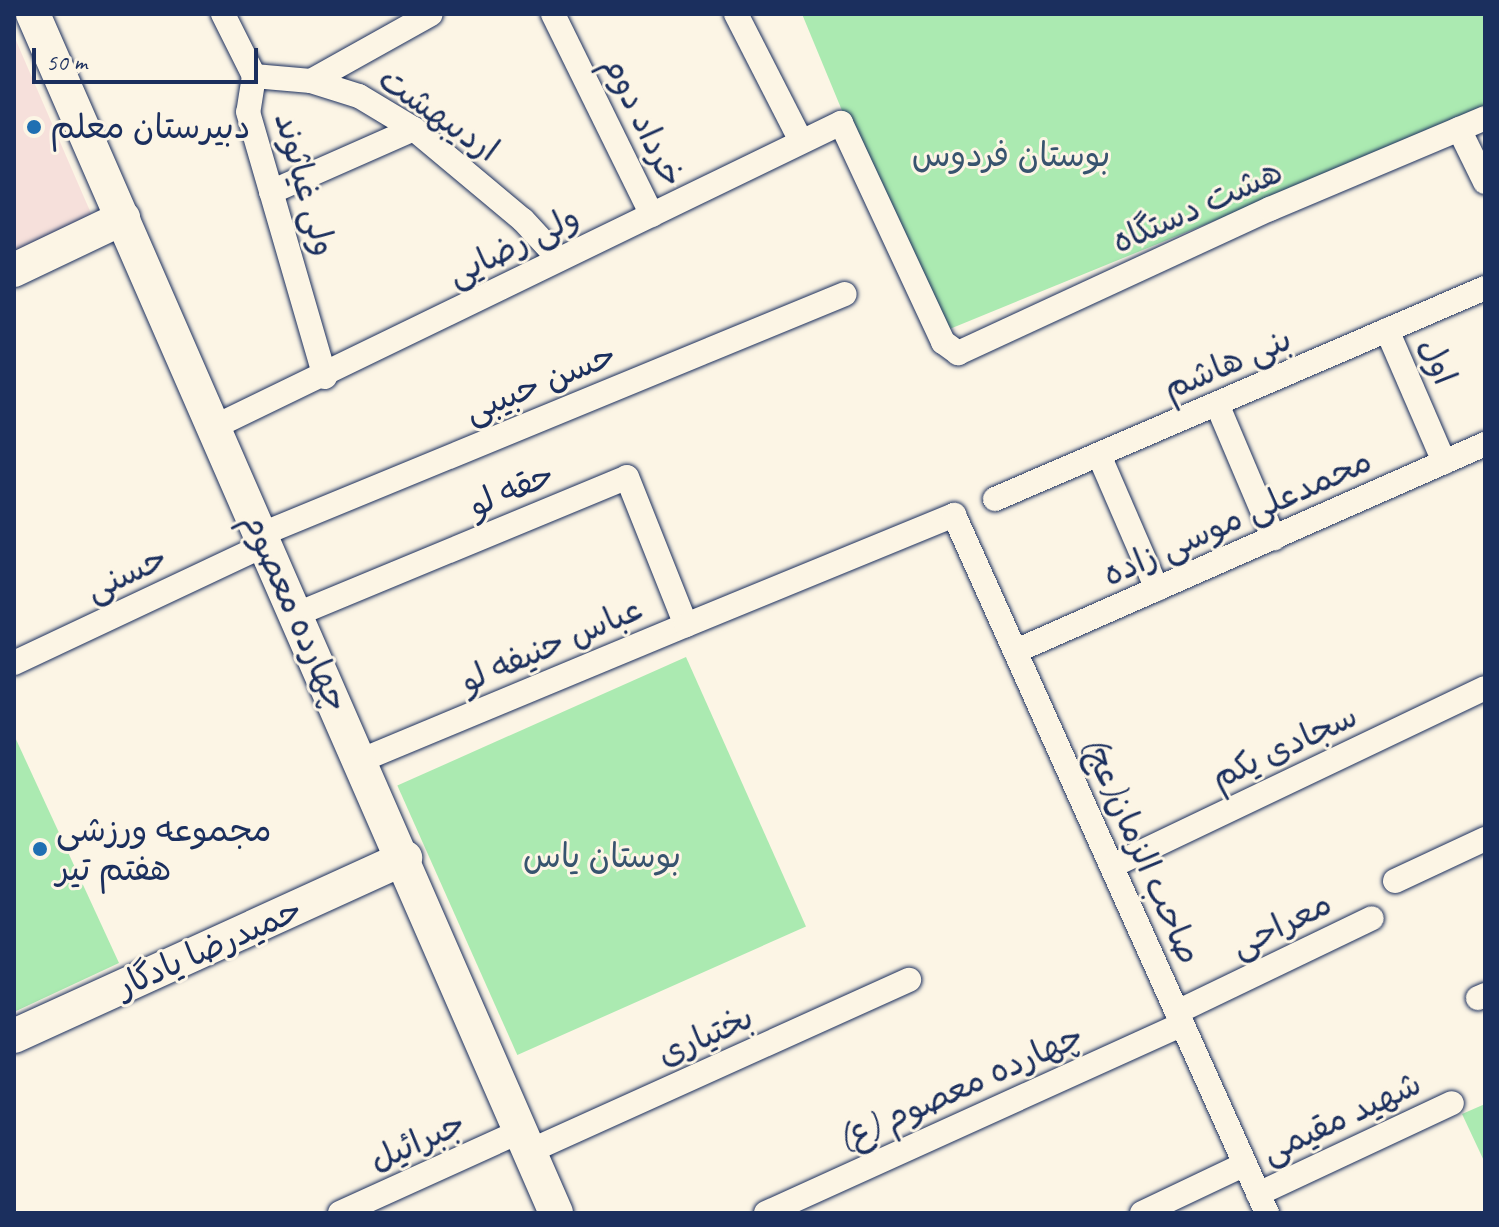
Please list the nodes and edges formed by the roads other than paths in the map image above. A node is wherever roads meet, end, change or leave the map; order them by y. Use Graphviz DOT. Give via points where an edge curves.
graph roads {
  1 [pos="33,14"];
  2 [pos="223,14"];
  3 [pos="431,14"];
  4 [pos="553,14"];
  5 [pos="736,14"];
  6 [pos="254,76"];
  7 [pos="311,81"];
  8 [pos="1485,118"];
  9 [pos="414,129"];
  10 [pos="1459,129"];
  11 [pos="801,141"];
  12 [pos="1485,182"];
  13 [pos="271,192"];
  14 [pos="652,215"];
  15 [pos="123,218"];
  16 [pos="559,259"];
  17 [pos="14,270"];
  18 [pos="1485,288"];
  19 [pos="845,294"];
  20 [pos="1387,330"];
  21 [pos="943,342"];
  22 [pos="325,377"];
  23 [pos="1217,404"];
  24 [pos="214,427"];
  25 [pos="1485,444"];
  26 [pos="1099,455"];
  27 [pos="1444,462"];
  28 [pos="995,499"];
  29 [pos="1274,538"];
  30 [pos="264,539"];
  31 [pos="654,544"];
  32 [pos="1157,589"];
  33 [pos="297,614"];
  34 [pos="686,625"];
  35 [pos="1016,651"];
  36 [pos="14,663"];
  37 [pos="1485,688"];
  38 [pos="362,760"];
  39 [pos="1485,839"];
  40 [pos="405,858"];
  41 [pos="1112,866"];
  42 [pos="1395,881"];
  43 [pos="1372,918"];
  44 [pos="909,980"];
  45 [pos="1180,1018"];
  46 [pos="14,1036"];
  47 [pos="1452,1103"];
  48 [pos="525,1141"];
  49 [pos="1245,1164"];
  50 [pos="1263,1203"];
  51 [pos="340,1213"];
  52 [pos="556,1213"];
  53 [pos="766,1213"];
  54 [pos="1142,1213"];
  1 -- 15 [label="street, چهارده معصوم"];
  2 -- 6 [label="street, ولی غیاثوند"];
  3 -- 7 [label="street"];
  4 -- 14 [label="street, خرداد دوم"];
  5 -- 11 [label="street"];
  6 -- 7 [label="street, اردیبهشت"];
  6 -- 13 [label="street, ولی غیاثوند" via="248,112"];
  7 -- 9 [label="street, اردیبهشت" via="359,96"];
  8 -- 10 [label="street, هشت دستگاه"];
  9 -- 13 [label="street"];
  9 -- 16 [label="street, اردیبهشت" via="512,210"];
  10 -- 12 [label="street"];
  10 -- 21 [label="street, هشت دستگاه" via="1270,209 958,353"];
  11 -- 14 [label="street, ولی رضایی"];
  11 -- 21 [label="street, ولی رضایی" via="841,123"];
  13 -- 22 [label="street, ولی غیاثوند"];
  14 -- 16 [label="street, ولی رضایی"];
  15 -- 17 [label="street"];
  15 -- 24 [label="street, چهارده معصوم"];
  16 -- 22 [label="street, ولی رضایی"];
  18 -- 20 [label="street, بنی هاشم"];
  19 -- 30 [label="street, حسن حبیبی"];
  20 -- 23 [label="street, بنی هاشم"];
  20 -- 27 [label="street, اول"];
  22 -- 24 [label="street, ولی رضایی"];
  23 -- 26 [label="street, بنی هاشم"];
  23 -- 29 [label="street"];
  24 -- 30 [label="street, چهارده معصوم"];
  25 -- 27 [label="street, محمدعلی موسی زاده"];
  26 -- 28 [label="street, بنی هاشم"];
  26 -- 32 [label="street"];
  27 -- 29 [label="street, محمدعلی موسی زاده"];
  29 -- 32 [label="street, محمدعلی موسی زاده"];
  30 -- 33 [label="street, چهارده معصوم"];
  30 -- 36 [label="street, حسنی"];
  31 -- 33 [label="street, حقه لو" via="627,477"];
  31 -- 34 [label="street, عباس حنیفه لو"];
  32 -- 35 [label="street, محمدعلی موسی زاده"];
  33 -- 38 [label="street, چهارده معصوم"];
  34 -- 35 [label="street, صاحب الزمان(عج)" via="954,515"];
  34 -- 38 [label="street, عباس حنیفه لو"];
  35 -- 41 [label="street, صاحب الزمان(عج)"];
  37 -- 41 [label="street, سجادی یکم"];
  38 -- 40 [label="street, چهارده معصوم"];
  39 -- 42 [label="street"];
  40 -- 46 [label="street, حمیدرضا یادگار"];
  40 -- 48 [label="street, چهارده معصوم"];
  41 -- 45 [label="street, صاحب الزمان(عج)"];
  43 -- 45 [label="street, معراحی"];
  44 -- 48 [label="street, بختیاری"];
  45 -- 49 [label="street, صاحب الزمان(عج)"];
  45 -- 53 [label="street, چهارده معصوم (ع)"];
  47 -- 50 [label="street, شهید مقیمی"];
  48 -- 51 [label="street, جبرائیل"];
  48 -- 52 [label="street, چهارده معصوم"];
  49 -- 50 [label="street, صاحب الزمان(عج)"];
  49 -- 54 [label="street"];
}
